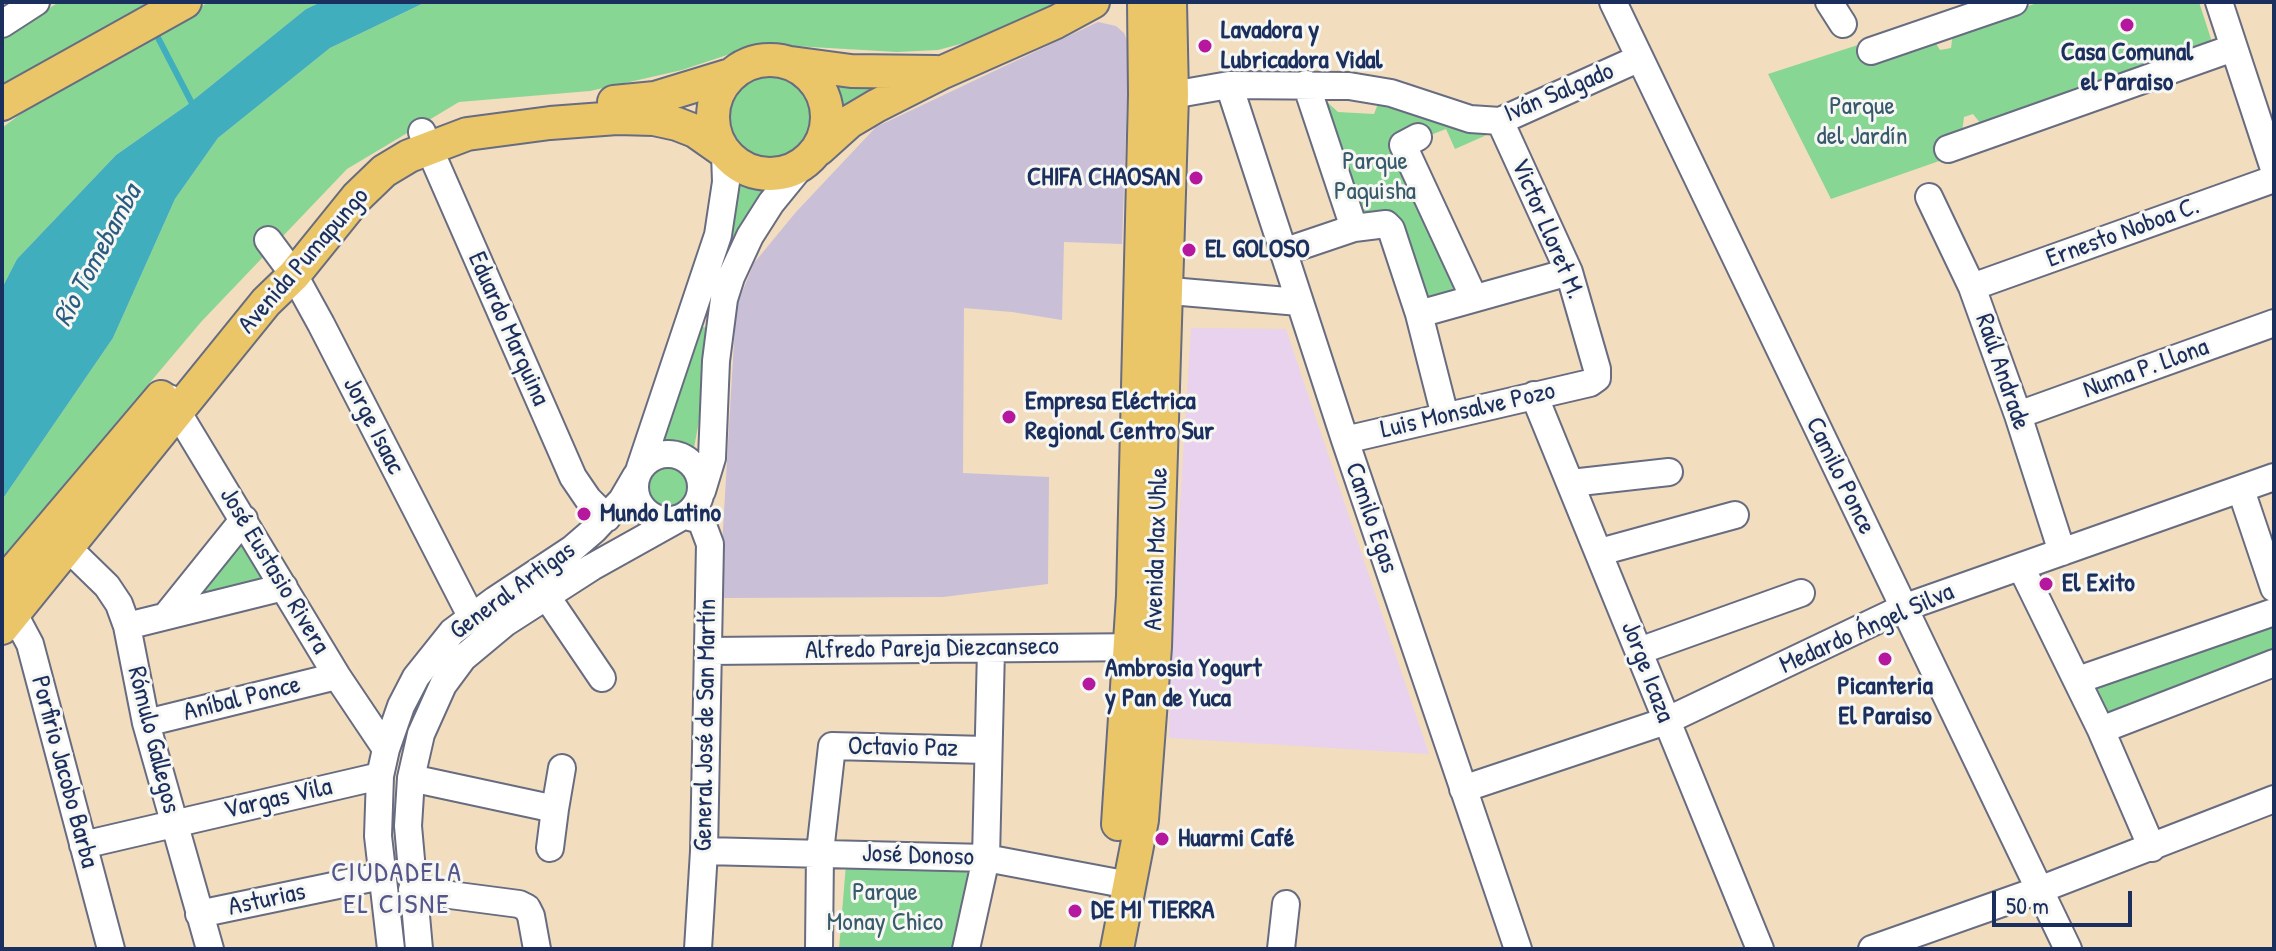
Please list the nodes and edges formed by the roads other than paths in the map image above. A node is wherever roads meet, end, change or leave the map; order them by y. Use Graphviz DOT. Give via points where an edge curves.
graph roads {
  1 [pos="36,2"];
  2 [pos="1144,2"];
  3 [pos="1170,2"];
  4 [pos="1613,2"];
  5 [pos="2014,2"];
  6 [pos="2219,2"];
  7 [pos="182,4"];
  8 [pos="1086,5"];
  9 [pos="2,24"];
  10 [pos="2233,48"];
  11 [pos="1871,51"];
  12 [pos="1640,58"];
  13 [pos="786,62"];
  14 [pos="943,72"];
  15 [pos="727,76"];
  16 [pos="1306,84"];
  17 [pos="1229,85"];
  18 [pos="1159,95"];
  19 [pos="2,104"];
  20 [pos="1500,121"];
  21 [pos="1418,137"];
  22 [pos="425,140"];
  23 [pos="1948,149"];
  24 [pos="724,152"];
  25 [pos="807,161"];
  26 [pos="2274,169"];
  27 [pos="2274,179"];
  28 [pos="1929,197"];
  29 [pos="1354,228"];
  30 [pos="1283,252"];
  31 [pos="281,258"];
  32 [pos="1569,272"];
  33 [pos="1972,287"];
  34 [pos="1152,290"];
  35 [pos="1474,298"];
  36 [pos="1299,302"];
  37 [pos="1419,314"];
  38 [pos="2274,323"];
  39 [pos="1590,383"];
  40 [pos="1534,395"];
  41 [pos="171,401"];
  42 [pos="2018,415"];
  43 [pos="1445,416"];
  44 [pos="1345,440"];
  45 [pos="638,472"];
  46 [pos="1669,472"];
  47 [pos="2274,477"];
  48 [pos="1571,483"];
  49 [pos="2241,490"];
  50 [pos="702,491"];
  51 [pos="1735,515"];
  52 [pos="681,517"];
  53 [pos="607,518"];
  54 [pos="244,519"];
  55 [pos="68,548"];
  56 [pos="1600,552"];
  57 [pos="2062,552"];
  58 [pos="2021,567"];
  59 [pos="284,587"];
  60 [pos="2274,588"];
  61 [pos="1801,593"];
  62 [pos="547,597"];
  63 [pos="5,608"];
  64 [pos="1903,608"];
  65 [pos="2274,612"];
  66 [pos="166,616"];
  67 [pos="471,616"];
  68 [pos="127,626"];
  69 [pos="1143,646"];
  70 [pos="991,649"];
  71 [pos="708,651"];
  72 [pos="1639,651"];
  73 [pos="2274,663"];
  74 [pos="337,676"];
  75 [pos="602,678"];
  76 [pos="2078,680"];
  77 [pos="1666,721"];
  78 [pos="146,723"];
  79 [pos="2101,730"];
  80 [pos="386,749"];
  81 [pos="986,750"];
  82 [pos="562,768"];
  83 [pos="380,776"];
  84 [pos="411,778"];
  85 [pos="1463,789"];
  86 [pos="2274,799"];
  87 [pos="555,809"];
  88 [pos="173,823"];
  89 [pos="83,845"];
  90 [pos="550,848"];
  91 [pos="2152,848"];
  92 [pos="704,851"];
  93 [pos="820,852"];
  94 [pos="986,858"];
  95 [pos="381,876"];
  96 [pos="1119,883"];
  97 [pos="412,890"];
  98 [pos="2039,890"];
  99 [pos="1286,904"];
  100 [pos="199,914"];
  101 [pos="1930,940"];
  102 [pos="111,949"];
  103 [pos="210,949"];
  104 [pos="391,949"];
  105 [pos="419,949"];
  106 [pos="537,949"];
  107 [pos="698,949"];
  108 [pos="819,949"];
  109 [pos="966,949"];
  110 [pos="1096,949"];
  111 [pos="1117,949"];
  112 [pos="1281,949"];
  113 [pos="1518,949"];
  114 [pos="1760,949"];
  115 [pos="1872,949"];
  116 [pos="2068,949"];
  1 -- 9 [label="street"];
  2 -- 18 [label="main road, Avenida Max Uhle"];
  3 -- 18 [label="main road, Avenida Max Uhle"];
  4 -- 12 [label="street, Camilo Ponce"];
  5 -- 11 [label="street"];
  6 -- 10 [label="street"];
  7 -- 19 [label="main road"];
  8 -- 14 [label="main road"];
  10 -- 23 [label="street"];
  10 -- 26 [label="street"];
  12 -- 20 [label="street, Iván Salgado"];
  12 -- 64 [label="street, Camilo Ponce"];
  13 -- 14 [label="main road" via="851,71"];
  13 -- 15 [label="main road" via="759,61"];
  13 -- 25 [label="main road" via="812,78 827,108 822,141"];
  14 -- 25 [label="main road" via="849,122"];
  15 -- 22 [label="main road, Avenida Pumapungo" via="655,98 461,118"];
  15 -- 24 [label="main road" via="713,111 713,130"];
  16 -- 17 [label="street, Iván Salgado"];
  16 -- 20 [label="street, Iván Salgado" via="1391,93 1470,119"];
  16 -- 29 [label="street"];
  17 -- 18 [label="street, Iván Salgado"];
  17 -- 30 [label="street, Camilo Egas"];
  18 -- 34 [label="main road, Avenida Max Uhle"];
  20 -- 32 [label="street, Victor Lloret M."];
  21 -- 35 [label="street" via="1403,145"];
  22 -- 24 [label="main road, Avenida Pumapungo" via="550,123 654,119 695,131"];
  22 -- 31 [label="main road, Avenida Pumapungo"];
  22 -- 53 [label="street, Eduardo Marquina" via="573,477"];
  24 -- 25 [label="main road" via="735,163 765,174 790,171"];
  24 -- 45 [label="street, General Artigas" via="726,182 718,235"];
  25 -- 50 [label="street, General Artigas" via="741,251 724,299 712,458"];
  27 -- 33 [label="street, Ernesto Noboa C."];
  28 -- 33 [label="street, Raúl Andrade"];
  29 -- 30 [label="street"];
  29 -- 37 [label="street" via="1381,223 1391,229"];
  30 -- 36 [label="street, Camilo Egas"];
  31 -- 41 [label="main road, Avenida Pumapungo" via="266,302"];
  31 -- 67 [label="street, Jorge Isaac"];
  32 -- 35 [label="street"];
  32 -- 39 [label="street, Victor Lloret M." via="1597,369 1597,378"];
  33 -- 42 [label="street, Raúl Andrade"];
  34 -- 36 [label="street"];
  34 -- 69 [label="main road, Avenida Max Uhle"];
  35 -- 37 [label="street"];
  36 -- 44 [label="street, Camilo Egas"];
  37 -- 43 [label="street"];
  38 -- 42 [label="street, Numa P. Llona"];
  39 -- 40 [label="street, Luis Monsalve Pozo"];
  40 -- 43 [label="street, Luis Monsalve Pozo"];
  40 -- 48 [label="street, Jorge Icaza"];
  41 -- 54 [label="street, José Eustasio Rivera"];
  41 -- 55 [label="main road, Avenida Pumapungo"];
  41 -- 63 [label="main road, Avenida Pumapungo"];
  42 -- 57 [label="street, Raúl Andrade"];
  43 -- 44 [label="street, Luis Monsalve Pozo"];
  44 -- 85 [label="street, Camilo Egas"];
  45 -- 50 [label="street" via="654,456 680,455 699,473"];
  45 -- 52 [label="street" via="635,494 644,510 660,519"];
  45 -- 53 [label="street, General Artigas"];
  46 -- 48 [label="street"];
  47 -- 49 [label="street, Medardo Ángel Silva"];
  48 -- 56 [label="street, Jorge Icaza"];
  49 -- 57 [label="street, Medardo Ángel Silva"];
  49 -- 60 [label="street"];
  50 -- 52 [label="street, General Artigas" via="696,505"];
  51 -- 56 [label="street"];
  52 -- 62 [label="street, General Artigas"];
  52 -- 71 [label="street, General José de San Martín" via="701,520 710,544"];
  53 -- 67 [label="street, General Artigas" via="572,549"];
  54 -- 59 [label="street, José Eustasio Rivera"];
  54 -- 66 [label="street"];
  55 -- 63 [label="main road, Avenida Pumapungo"];
  55 -- 68 [label="street, Rómulo Gallegos" via="107,586"];
  56 -- 72 [label="street, Jorge Icaza"];
  57 -- 58 [label="street, Medardo Ángel Silva"];
  58 -- 64 [label="street, Medardo Ángel Silva"];
  58 -- 76 [label="street"];
  59 -- 66 [label="street"];
  59 -- 74 [label="street, José Eustasio Rivera"];
  61 -- 72 [label="street"];
  62 -- 75 [label="street"];
  62 -- 84 [label="street, General Artigas" via="463,658 428,715"];
  63 -- 89 [label="street, Porfirio Jacobo Barba" via="30,644"];
  64 -- 77 [label="street, Medardo Ángel Silva"];
  64 -- 98 [label="street, Camilo Ponce"];
  65 -- 76 [label="street"];
  66 -- 68 [label="street"];
  67 -- 80 [label="street, General Artigas" via="416,677"];
  68 -- 78 [label="street, Rómulo Gallegos"];
  69 -- 70 [label="street, Alfredo Pareja Diezcanseco"];
  69 -- 96 [label="main road, Avenida Max Uhle" via="1120,814"];
  70 -- 71 [label="street, Alfredo Pareja Diezcanseco"];
  70 -- 81 [label="street"];
  71 -- 92 [label="street, General José de San Martín"];
  72 -- 77 [label="street, Jorge Icaza"];
  73 -- 79 [label="street"];
  74 -- 78 [label="street, Aníbal Ponce"];
  74 -- 80 [label="street, José Eustasio Rivera"];
  76 -- 79 [label="street"];
  77 -- 85 [label="street, Medardo Ángel Silva"];
  77 -- 114 [label="street, Jorge Icaza"];
  78 -- 88 [label="street, Rómulo Gallegos"];
  79 -- 91 [label="street"];
  80 -- 83 [label="street, General Artigas"];
  81 -- 93 [label="street, Octavio Paz" via="832,746"];
  81 -- 94 [label="street"];
  82 -- 87 [label="street"];
  83 -- 88 [label="street, Vargas Vila"];
  83 -- 95 [label="street, General Artigas"];
  84 -- 87 [label="street"];
  84 -- 97 [label="street, General Artigas"];
  85 -- 113 [label="street, Camilo Egas"];
  86 -- 91 [label="street"];
  87 -- 90 [label="street"];
  88 -- 89 [label="street, Vargas Vila"];
  88 -- 100 [label="street, Rómulo Gallegos"];
  89 -- 102 [label="street, Porfirio Jacobo Barba"];
  91 -- 98 [label="street"];
  92 -- 93 [label="street, José Donoso"];
  92 -- 107 [label="street, General José de San Martín"];
  93 -- 94 [label="street, José Donoso"];
  93 -- 108 [label="street, Octavio Paz"];
  94 -- 96 [label="street, José Donoso"];
  94 -- 109 [label="street"];
  95 -- 100 [label="street, Asturias"];
  95 -- 104 [label="street, General Artigas"];
  96 -- 110 [label="main road, Avenida Max Uhle"];
  96 -- 111 [label="main road, Avenida Max Uhle"];
  97 -- 105 [label="street, General Artigas"];
  97 -- 106 [label="street" via="519,904 531,916"];
  98 -- 101 [label="street"];
  98 -- 116 [label="street, Camilo Ponce"];
  99 -- 112 [label="street"];
  100 -- 103 [label="street, Rómulo Gallegos"];
  101 -- 115 [label="street"];
}
